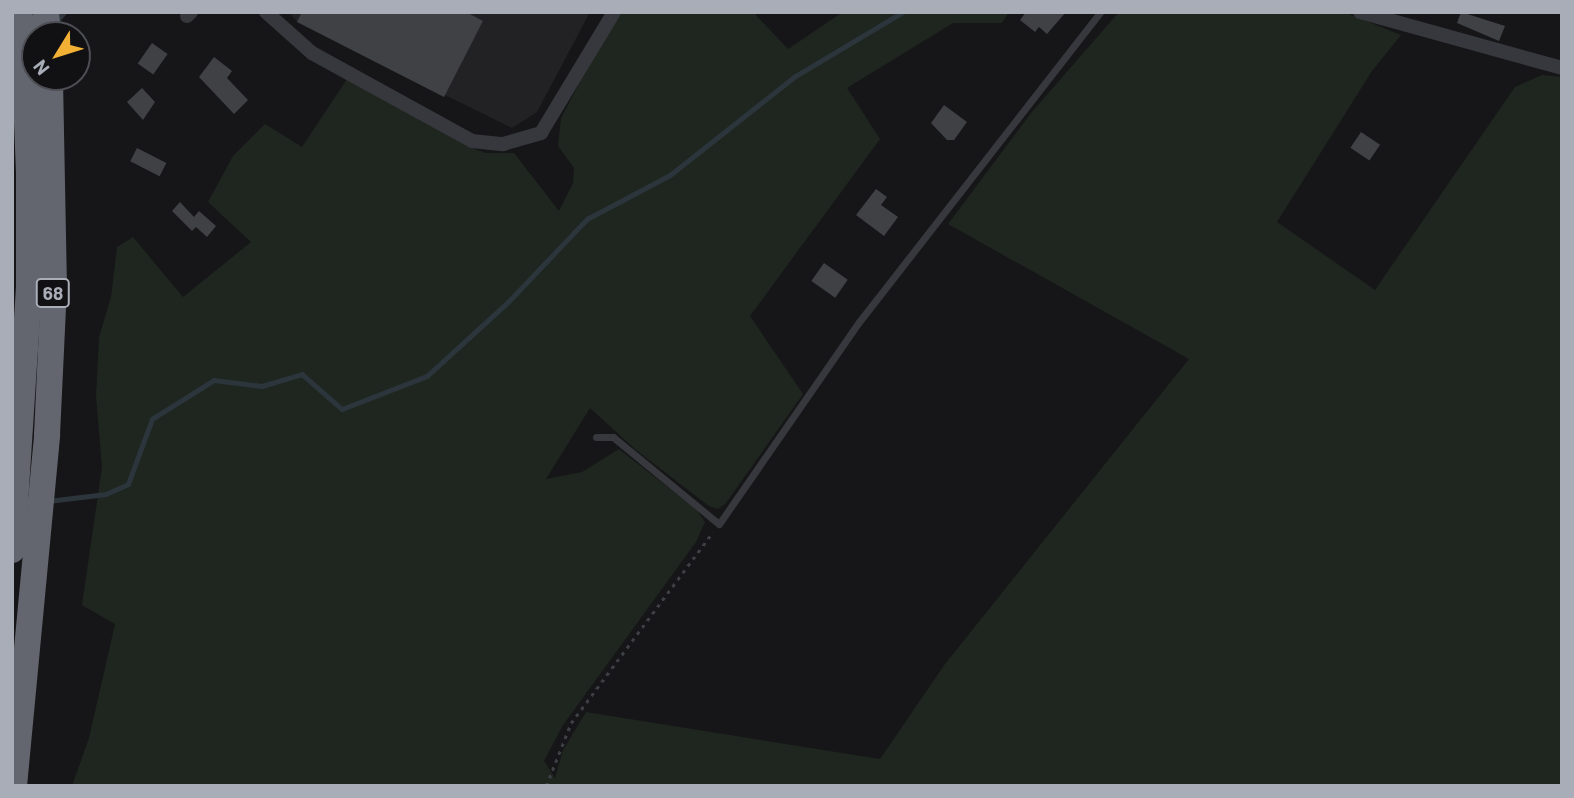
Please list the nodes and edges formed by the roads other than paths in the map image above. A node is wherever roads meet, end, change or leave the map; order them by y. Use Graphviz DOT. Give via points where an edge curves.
graph roads {
  1 [pos="266,12"];
  2 [pos="614,12"];
  3 [pos="1100,12"];
  4 [pos="1360,12"];
  5 [pos="22,18"];
  6 [pos="1562,68"];
  7 [pos="51,91"];
  8 [pos="34,434"];
  9 [pos="596,437"];
  10 [pos="12,550"];
  11 [pos="14,786"];
  1 -- 2 [label="street" via="312,53 472,141 503,144 541,133 566,99"];
  3 -- 9 [label="lane" via="859,322 719,524 612,437"];
  4 -- 6 [label="street"];
  5 -- 8 [label="highway, 68, bridge"];
  7 -- 8 [label="highway, 68" via="54,288"];
  8 -- 10 [label="highway, 68"];
  8 -- 11 [label="highway, 68" via="35,579"];
}
